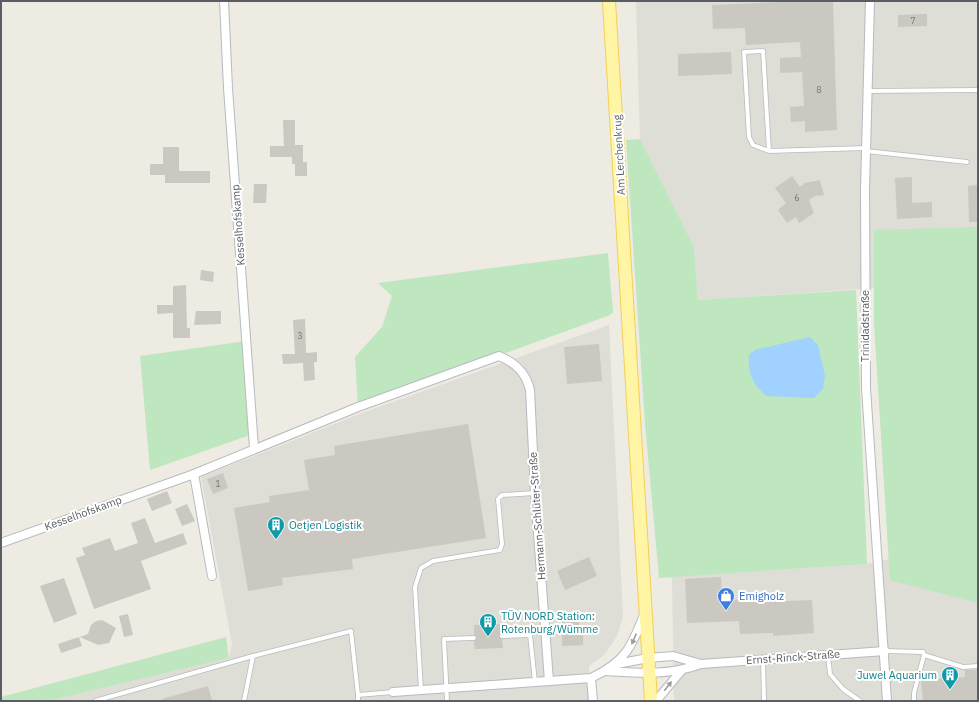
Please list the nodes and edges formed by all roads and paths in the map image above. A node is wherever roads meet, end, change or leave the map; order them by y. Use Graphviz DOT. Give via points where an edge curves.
graph roads {
  1 [pos="224,1"];
  2 [pos="609,1"];
  3 [pos="870,1"];
  4 [pos="978,90"];
  5 [pos="868,91"];
  6 [pos="866,149"];
  7 [pos="769,151"];
  8 [pos="967,162"];
  9 [pos="508,359"];
  10 [pos="254,448"];
  11 [pos="194,474"];
  12 [pos="535,493"];
  13 [pos="1,543"];
  14 [pos="212,576"];
  15 [pos="645,612"];
  16 [pos="502,636"];
  17 [pos="474,638"];
  18 [pos="885,651"];
  19 [pos="828,655"];
  20 [pos="924,655"];
  21 [pos="253,656"];
  22 [pos="648,658"];
  23 [pos="763,659"];
  24 [pos="617,664"];
  25 [pos="701,664"];
  26 [pos="978,666"];
  27 [pos="605,671"];
  28 [pos="681,671"];
  29 [pos="649,673"];
  30 [pos="592,678"];
  31 [pos="549,681"];
  32 [pos="535,682"];
  33 [pos="446,688"];
  34 [pos="421,690"];
  35 [pos="393,692"];
  36 [pos="358,695"];
  37 [pos="95,701"];
  38 [pos="244,701"];
  39 [pos="358,701"];
  40 [pos="447,701"];
  41 [pos="593,701"];
  42 [pos="651,701"];
  43 [pos="656,701"];
  44 [pos="764,701"];
  45 [pos="860,701"];
  46 [pos="887,701"];
  47 [pos="914,701"];
  1 -- 10 [label="street, Kesselhofskamp"];
  2 -- 15 [label="main road, Am Lerchenkrug"];
  3 -- 5 [label="street, Trinidadstraße"];
  4 -- 5 [label="lane"];
  5 -- 6 [label="street, Trinidadstraße"];
  6 -- 7 [label="lane"];
  6 -- 8 [label="lane"];
  6 -- 18 [label="street, Trinidadstraße" via="866,388"];
  7 -- 7 [label="lane" via="753,145 749,137 744,52 763,51"];
  9 -- 10 [label="street, Kesselhofskamp" via="499,356"];
  9 -- 12 [label="street, Hermann-Schlüter-Straße" via="525,374 530,390"];
  10 -- 11 [label="street, Kesselhofskamp"];
  11 -- 13 [label="street, Kesselhofskamp"];
  11 -- 14 [label="street"];
  12 -- 31 [label="street, Hermann-Schlüter-Straße"];
  12 -- 34 [label="lane" via="502,495 498,499 502,544 500,550 433,561 421,568 415,586"];
  15 -- 22 [label="main road, Am Lerchenkrug"];
  15 -- 24 [label="street, one-way" via="632,644"];
  16 -- 32 [label="lane" via="530,635"];
  17 -- 33 [label="lane" via="444,639"];
  18 -- 19 [label="street, Ernst-Rinck-Straße"];
  18 -- 20 [label="lane" via="921,651"];
  18 -- 46 [label="street, Trinidadstraße"];
  19 -- 23 [label="street, Ernst-Rinck-Straße"];
  19 -- 45 [label="lane" via="830,674"];
  20 -- 26 [label="lane" via="959,666"];
  20 -- 47 [label="lane"];
  21 -- 36 [label="lane" via="351,631"];
  21 -- 37 [label="lane"];
  21 -- 38 [label="lane"];
  22 -- 24 [label="street"];
  22 -- 25 [label="street, Ernst-Rinck-Straße" via="674,656"];
  22 -- 29 [label="main road, Am Lerchenkrug"];
  23 -- 25 [label="street, Ernst-Rinck-Straße"];
  23 -- 44 [label="lane"];
  24 -- 27 [label="street"];
  25 -- 28 [label="street, Ernst-Rinck-Straße"];
  27 -- 29 [label="street"];
  27 -- 30 [label="street"];
  28 -- 29 [label="street, Ernst-Rinck-Straße"];
  43 -- 28 [label="street, one-way"];
  29 -- 42 [label="main road, Am Lerchenkrug"];
  30 -- 31 [label="street"];
  30 -- 41 [label="street"];
  31 -- 32 [label="street"];
  32 -- 33 [label="street"];
  33 -- 34 [label="street"];
  33 -- 40 [label="lane"];
  34 -- 35 [label="street"];
  35 -- 36 [label="lane"];
  36 -- 39 [label="lane"];
}
